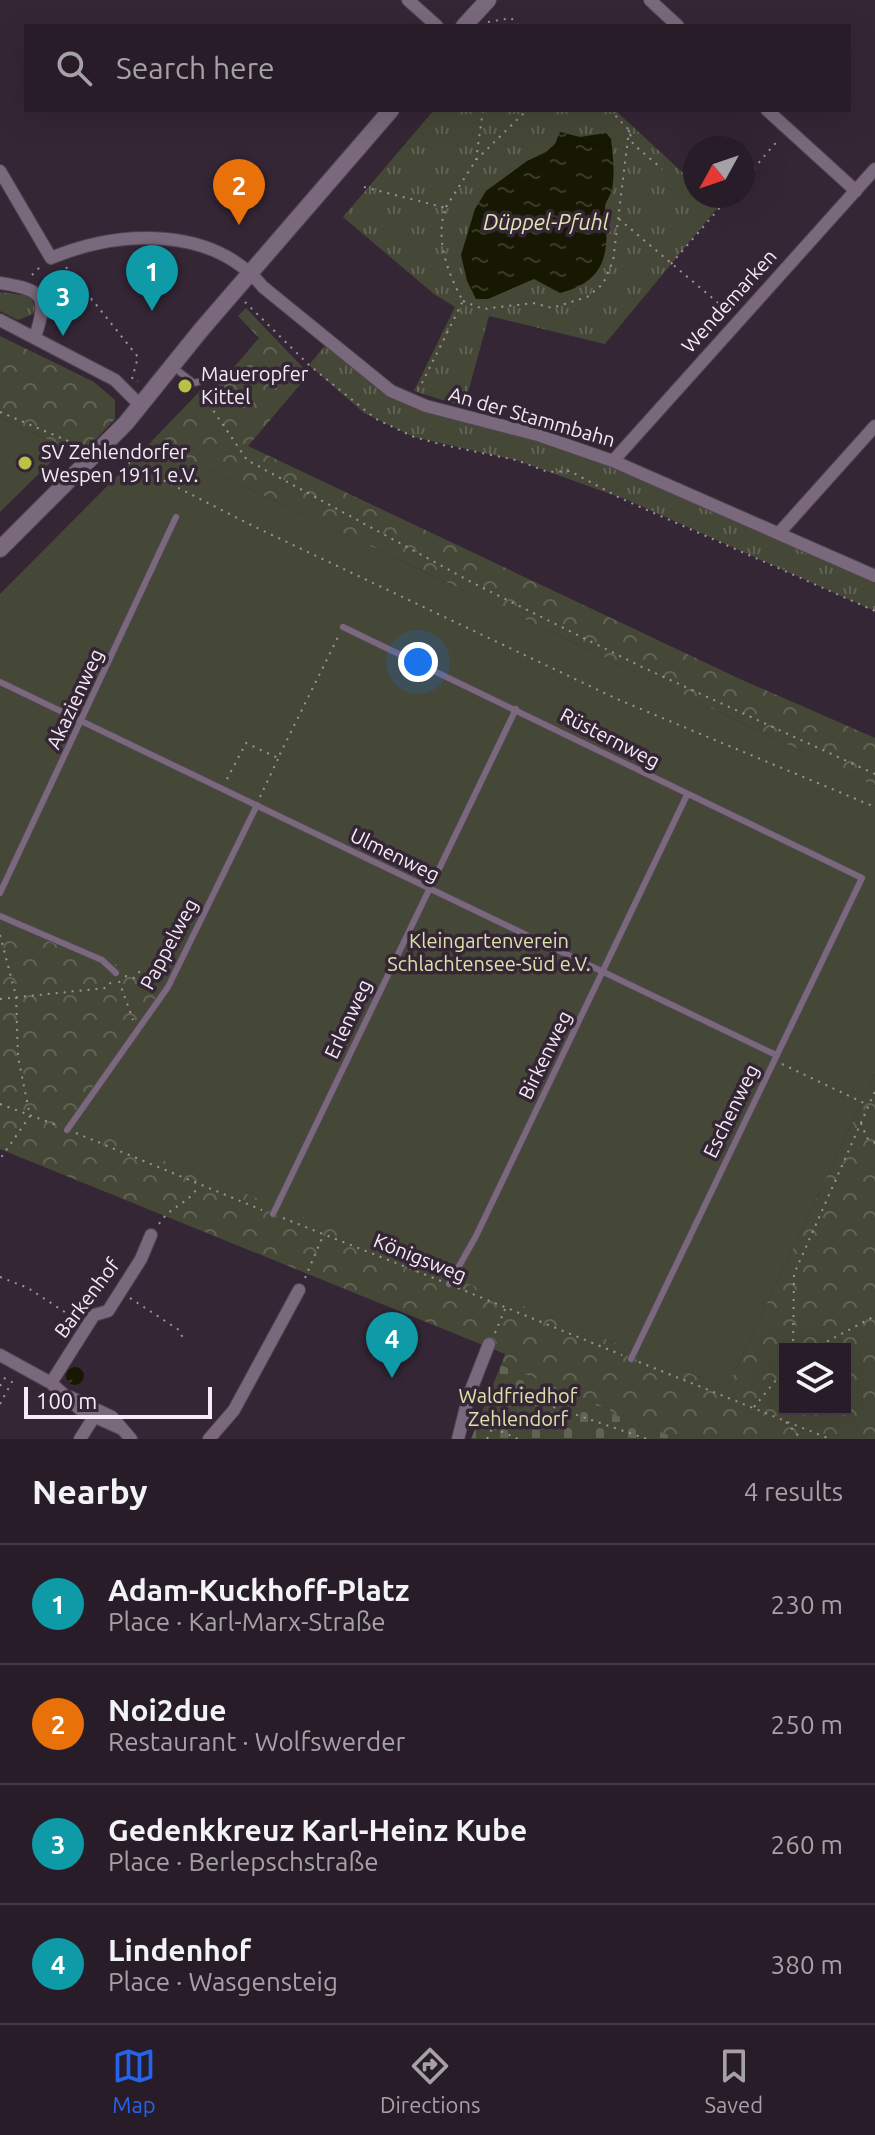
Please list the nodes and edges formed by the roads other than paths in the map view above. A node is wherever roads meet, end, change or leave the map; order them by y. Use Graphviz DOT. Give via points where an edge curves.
graph roads {
  1 [pos="408,0"];
  2 [pos="488,0"];
  3 [pos="650,0"];
  4 [pos="435,24"];
  5 [pos="466,24"];
  6 [pos="676,24"];
  7 [pos="389,112"];
  8 [pos="769,112"];
  9 [pos="875,169"];
  10 [pos="0,171"];
  11 [pos="856,191"];
  12 [pos="250,272"];
  13 [pos="0,283"];
  14 [pos="0,320"];
  15 [pos="35,337"];
  16 [pos="172,365"];
  17 [pos="196,382"];
  18 [pos="140,405"];
  19 [pos="875,426"];
  20 [pos="613,461"];
  21 [pos="176,517"];
  22 [pos="779,533"];
  23 [pos="0,549"];
  24 [pos="875,576"];
  25 [pos="343,627"];
  26 [pos="0,682"];
  27 [pos="516,709"];
  28 [pos="82,722"];
  29 [pos="687,795"];
  30 [pos="257,805"];
  31 [pos="862,878"];
  32 [pos="428,889"];
  33 [pos="0,893"];
  34 [pos="0,916"];
  35 [pos="116,973"];
  36 [pos="602,973"];
  37 [pos="775,1057"];
  38 [pos="67,1130"];
  39 [pos="273,1214"];
  40 [pos="151,1235"];
  41 [pos="449,1284"];
  42 [pos="299,1290"];
  43 [pos="489,1344"];
  44 [pos="0,1356"];
  45 [pos="631,1359"];
  46 [pos="51,1383"];
  47 [pos="67,1396"];
  48 [pos="94,1417"];
  49 [pos="120,1428"];
  50 [pos="80,1439"];
  51 [pos="131,1439"];
  52 [pos="209,1439"];
  53 [pos="458,1439"];
  1 -- 4 [label="street"];
  2 -- 5 [label="street"];
  3 -- 6 [label="street"];
  7 -- 12 [label="street"];
  8 -- 11 [label="street"];
  9 -- 11 [label="street, Wendemarken"];
  10 -- 12 [label="street, An der Stammbahn" via="51,258 109,240 162,239 210,250"];
  11 -- 20 [label="street, Wendemarken"];
  12 -- 16 [label="street"];
  12 -- 20 [label="street, An der Stammbahn" via="371,378 413,401"];
  13 -- 15 [label="street" via="37,293 44,306"];
  14 -- 15 [label="street"];
  15 -- 18 [label="street" via="115,380"];
  16 -- 17 [label="lane"];
  16 -- 18 [label="street"];
  18 -- 23 [label="street"];
  19 -- 22 [label="street"];
  20 -- 22 [label="street, An der Stammbahn"];
  21 -- 28 [label="lane, Akazienweg"];
  22 -- 24 [label="street, An der Stammbahn"];
  25 -- 27 [label="lane, Rüsternweg"];
  26 -- 28 [label="lane, Ulmenweg"];
  27 -- 29 [label="lane, Rüsternweg"];
  27 -- 32 [label="lane, Erlenweg"];
  28 -- 30 [label="lane, Ulmenweg"];
  28 -- 33 [label="lane, Akazienweg"];
  29 -- 31 [label="lane, Rüsternweg"];
  29 -- 36 [label="lane, Birkenweg"];
  30 -- 32 [label="lane, Ulmenweg"];
  30 -- 38 [label="lane, Pappelweg" via="168,987"];
  31 -- 37 [label="lane, Eschenweg"];
  32 -- 36 [label="lane, Ulmenweg"];
  32 -- 39 [label="lane, Erlenweg"];
  34 -- 35 [label="lane" via="102,960"];
  36 -- 37 [label="lane, Ulmenweg"];
  36 -- 41 [label="lane, Birkenweg"];
  37 -- 45 [label="lane, Eschenweg"];
  40 -- 46 [label="street, Barkenhof" via="108,1311 94,1315"];
  42 -- 52 [label="street" via="247,1389"];
  43 -- 53 [label="street"];
  44 -- 46 [label="street"];
  46 -- 47 [label="street"];
  47 -- 48 [label="street"];
  47 -- 49 [label="street" via="112,1417"];
  48 -- 49 [label="street"];
  48 -- 50 [label="street"];
  49 -- 51 [label="street"];
}
